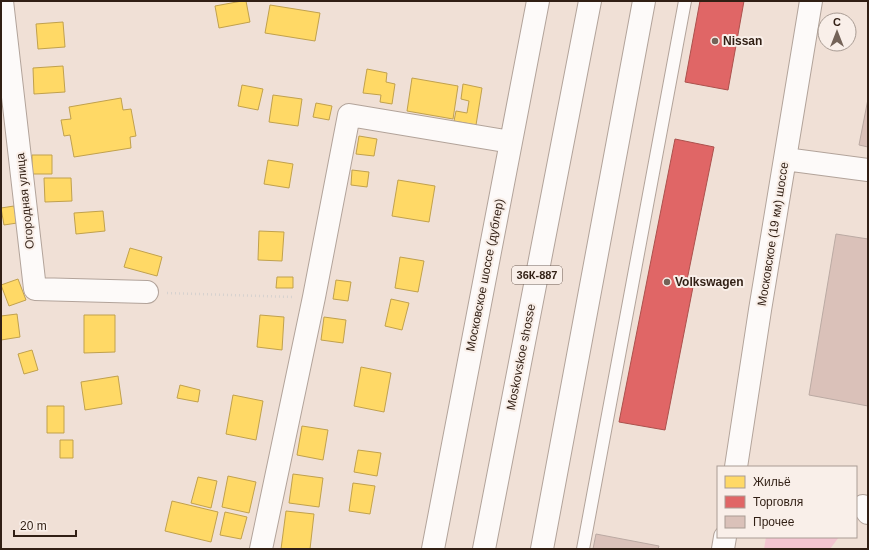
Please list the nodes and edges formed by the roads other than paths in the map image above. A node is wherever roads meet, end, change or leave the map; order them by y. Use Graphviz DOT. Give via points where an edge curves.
graph roads {
  1 [pos="2,1"];
  2 [pos="538,1"];
  3 [pos="590,1"];
  4 [pos="644,1"];
  5 [pos="685,1"];
  6 [pos="811,1"];
  7 [pos="511,142"];
  8 [pos="785,159"];
  9 [pos="868,170"];
  10 [pos="147,292"];
  11 [pos="736,466"];
  12 [pos="868,506"];
  13 [pos="868,513"];
  14 [pos="725,538"];
  15 [pos="261,549"];
  16 [pos="433,549"];
  17 [pos="484,549"];
  18 [pos="542,549"];
  19 [pos="583,549"];
  20 [pos="723,549"];
  1 -- 10 [label="street, Огородная улица" via="35,289"];
  2 -- 7 [label="street, Московское шоссе (дублер)"];
  3 -- 17 [label="street, Moskovskoe shosse / 36К-887"];
  4 -- 18 [label="street"];
  5 -- 19 [label="lane"];
  6 -- 8 [label="street, Московское (19 км) шоссе"];
  7 -- 15 [label="street" via="349,116"];
  7 -- 16 [label="street, Московское шоссе (дублер)"];
  8 -- 9 [label="street"];
  8 -- 11 [label="street, Московское (19 км) шоссе"];
  12 -- 13 [label="street" via="864,506"];
  14 -- 20 [label="street"];
}
